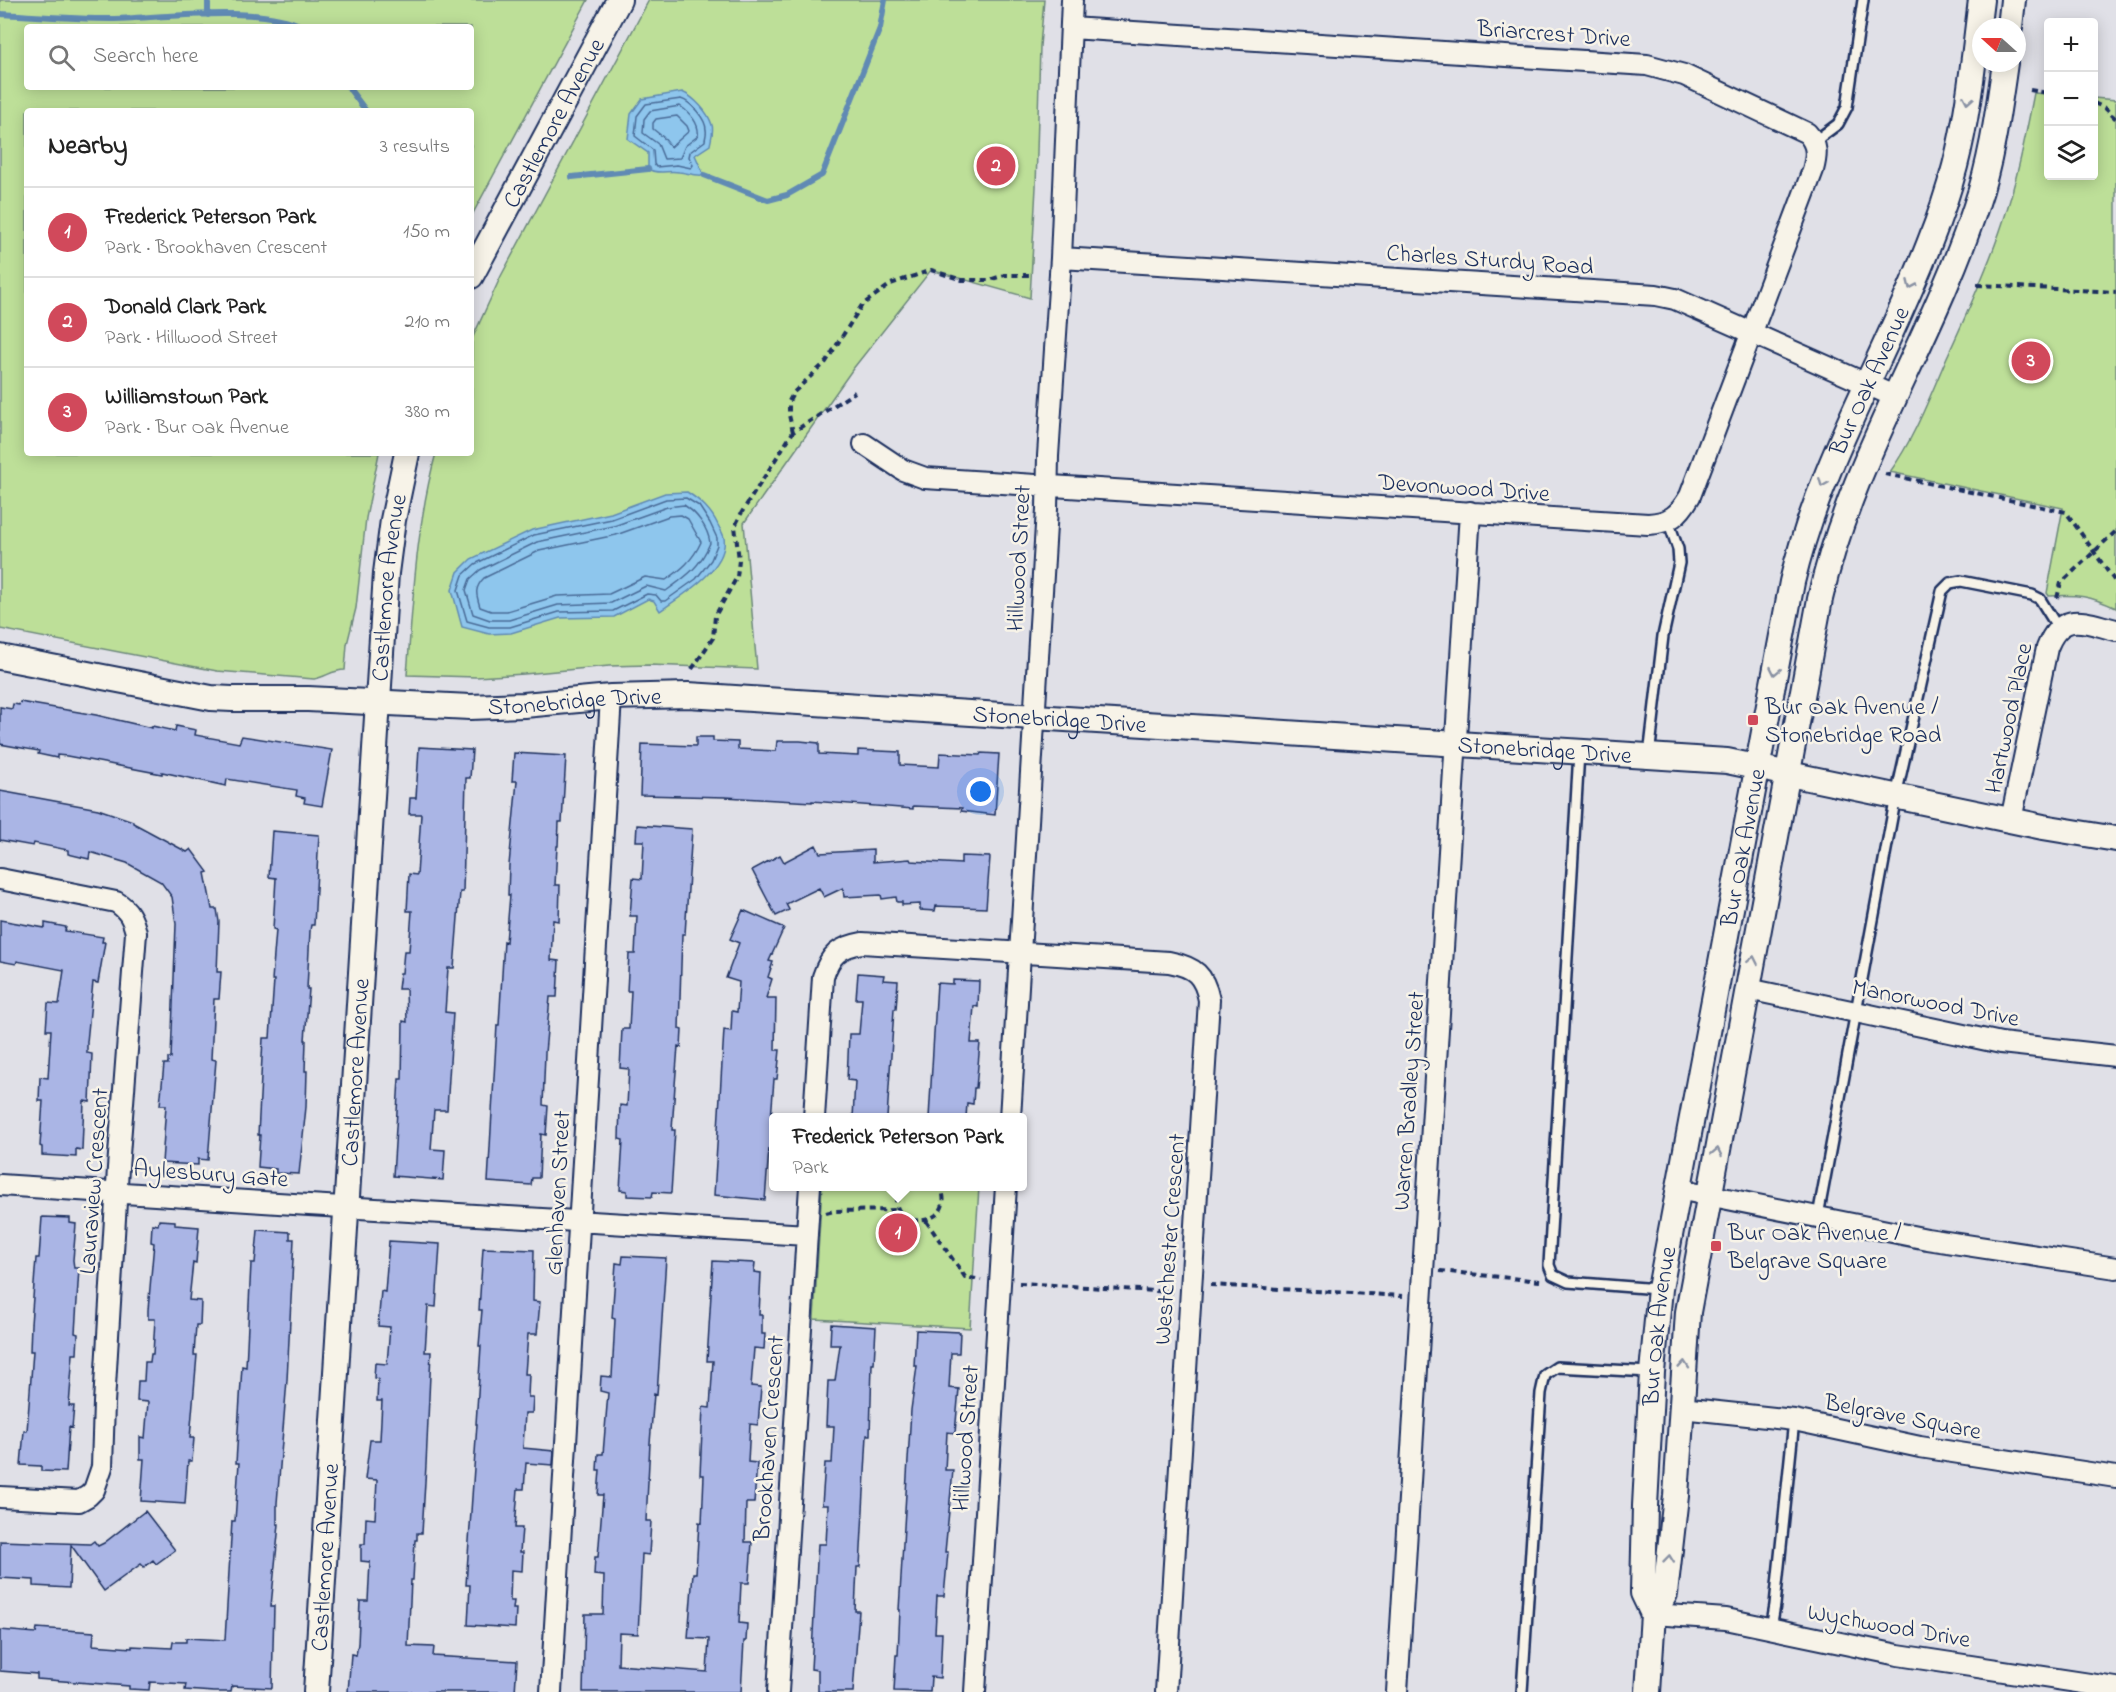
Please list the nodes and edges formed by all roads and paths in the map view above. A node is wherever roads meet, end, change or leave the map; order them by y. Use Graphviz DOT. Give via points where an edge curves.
graph roads {
  1 [pos="619,0"];
  2 [pos="1072,0"];
  3 [pos="1863,0"];
  4 [pos="1982,0"];
  5 [pos="2013,0"];
  6 [pos="2011,18"];
  7 [pos="1071,28"];
  8 [pos="2004,72"];
  9 [pos="2030,90"];
  10 [pos="2044,92"];
  11 [pos="2098,105"];
  12 [pos="2116,119"];
  13 [pos="1815,141"];
  14 [pos="1061,258"];
  15 [pos="474,270"];
  16 [pos="1033,275"];
  17 [pos="1977,285"];
  18 [pos="2116,292"];
  19 [pos="1752,332"];
  20 [pos="1867,384"];
  21 [pos="855,392"];
  22 [pos="1896,397"];
  23 [pos="793,432"];
  24 [pos="864,444"];
  25 [pos="406,456"];
  26 [pos="1885,474"];
  27 [pos="1048,487"];
  28 [pos="1470,512"];
  29 [pos="1668,520"];
  30 [pos="2116,531"];
  31 [pos="2094,552"];
  32 [pos="2116,583"];
  33 [pos="2057,598"];
  34 [pos="2058,628"];
  35 [pos="2116,630"];
  36 [pos="0,657"];
  37 [pos="692,669"];
  38 [pos="611,697"];
  39 [pos="378,703"];
  40 [pos="1035,717"];
  41 [pos="1456,744"];
  42 [pos="1579,752"];
  43 [pos="1648,756"];
  44 [pos="1757,767"];
  45 [pos="1788,774"];
  46 [pos="1896,796"];
  47 [pos="2011,820"];
  48 [pos="2116,839"];
  49 [pos="0,879"];
  50 [pos="1020,953"];
  51 [pos="1748,989"];
  52 [pos="1857,1012"];
  53 [pos="2116,1056"];
  54 [pos="814,1113"];
  55 [pos="1010,1113"];
  56 [pos="0,1185"];
  57 [pos="1678,1189"];
  58 [pos="117,1191"];
  59 [pos="810,1191"];
  60 [pos="897,1191"];
  61 [pos="942,1191"];
  62 [pos="1006,1191"];
  63 [pos="1709,1195"];
  64 [pos="346,1208"];
  65 [pos="899,1210"];
  66 [pos="823,1214"];
  67 [pos="1818,1216"];
  68 [pos="581,1221"];
  69 [pos="926,1221"];
  70 [pos="807,1235"];
  71 [pos="2116,1268"];
  72 [pos="1435,1270"];
  73 [pos="975,1280"];
  74 [pos="1544,1283"];
  75 [pos="1660,1289"];
  76 [pos="1652,1372"];
  77 [pos="1681,1407"];
  78 [pos="1794,1420"];
  79 [pos="2116,1477"];
  80 [pos="0,1497"];
  81 [pos="1653,1614"];
  82 [pos="1771,1628"];
  83 [pos="2116,1688"];
  84 [pos="316,1692"];
  85 [pos="551,1692"];
  86 [pos="778,1692"];
  87 [pos="975,1692"];
  88 [pos="1166,1692"];
  89 [pos="1396,1692"];
  90 [pos="1522,1692"];
  91 [pos="1648,1692"];
  1 -- 15 [label="street, Castlemore Avenue"];
  2 -- 7 [label="street, Hillwood Street"];
  3 -- 13 [label="lane" via="1847,107 1839,124"];
  4 -- 20 [label="street, Bur Oak Avenue, one-way" via="1960,145 1946,197"];
  5 -- 6 [label="street"];
  7 -- 13 [label="street, Briarcrest Drive" via="1647,65 1683,75 1793,125"];
  7 -- 14 [label="street, Hillwood Street"];
  8 -- 22 [label="street, Bur Oak Avenue" via="1991,151 1978,200"];
  9 -- 10 [label="path"];
  11 -- 12 [label="path"];
  13 -- 19 [label="street" via="1817,156 1813,170"];
  14 -- 19 [label="street, Charles Sturdy Road" via="1656,296 1675,299"];
  14 -- 27 [label="street, Hillwood Street"];
  16 -- 23 [label="path" via="962,280 931,270 891,284 862,305 826,362 794,392 789,401"];
  17 -- 18 [label="path"];
  19 -- 20 [label="street, Charles Sturdy Road"];
  19 -- 29 [label="street" via="1690,496 1682,510"];
  20 -- 22 [label="street, Charles Sturdy Road"];
  20 -- 44 [label="street, Bur Oak Avenue, one-way" via="1821,488 1799,554"];
  21 -- 23 [label="path"];
  22 -- 45 [label="street, Bur Oak Avenue" via="1854,489 1828,563"];
  23 -- 37 [label="path" via="735,526 737,578 715,616 713,638"];
  24 -- 27 [label="street, Devonwood Drive" via="903,471 925,478"];
  25 -- 39 [label="street, Castlemore Avenue" via="388,556"];
  26 -- 31 [label="path" via="2060,510 2070,516"];
  27 -- 28 [label="street, Devonwood Drive"];
  27 -- 40 [label="street, Hillwood Street"];
  28 -- 29 [label="street, Devonwood Drive" via="1648,524"];
  28 -- 41 [label="street, Warren Bradley Street"];
  29 -- 43 [label="lane" via="1679,563 1665,628"];
  30 -- 31 [label="path"];
  31 -- 32 [label="path"];
  31 -- 33 [label="path" via="2061,583"];
  34 -- 35 [label="street, Hartwood Place" via="2074,621"];
  34 -- 46 [label="lane, Hartwood Place" via="2040,599 2032,595 1961,580 1942,591"];
  34 -- 47 [label="street, Hartwood Place" via="2047,648"];
  36 -- 39 [label="street, Stonebridge Drive" via="211,698"];
  38 -- 39 [label="street, Stonebridge Drive" via="470,707"];
  38 -- 40 [label="street, Stonebridge Drive" via="688,695"];
  38 -- 68 [label="street, Glenhaven Street"];
  39 -- 64 [label="street, Castlemore Avenue"];
  40 -- 41 [label="street, Stonebridge Drive"];
  40 -- 50 [label="street, Hillwood Street"];
  41 -- 42 [label="street, Stonebridge Drive"];
  41 -- 89 [label="street, Warren Bradley Street"];
  42 -- 43 [label="street, Stonebridge Drive"];
  42 -- 75 [label="lane" via="1549,1265 1553,1275 1568,1282"];
  43 -- 44 [label="street, Stonebridge Drive"];
  44 -- 45 [label="street, Stonebridge Drive"];
  44 -- 57 [label="street, Bur Oak Avenue"];
  45 -- 46 [label="street, Stonebridge Drive"];
  51 -- 45 [label="street, Bur Oak Avenue, one-way"];
  46 -- 47 [label="street, Stonebridge Drive"];
  46 -- 52 [label="lane, Hartwood Place"];
  47 -- 48 [label="street, Stonebridge Drive"];
  49 -- 58 [label="street, Lauraview Crescent" via="116,902 133,921 136,933"];
  50 -- 54 [label="street" via="862,943 835,954 823,977"];
  50 -- 55 [label="street, Hillwood Street"];
  50 -- 88 [label="street, Westchester Crescent" via="1182,964 1205,982 1209,1000"];
  51 -- 52 [label="street, Manorwood Drive"];
  63 -- 51 [label="street, Bur Oak Avenue, one-way"];
  52 -- 53 [label="street, Manorwood Drive" via="2001,1042"];
  52 -- 67 [label="lane, Hartwood Place"];
  56 -- 58 [label="street, Aylesbury Gate"];
  57 -- 63 [label="street"];
  57 -- 75 [label="street, Bur Oak Avenue"];
  58 -- 64 [label="street, Aylesbury Gate"];
  58 -- 80 [label="street, Lauraview Crescent" via="99,1481 80,1501"];
  59 -- 70 [label="street, Brookhaven Crescent"];
  60 -- 65 [label="path"];
  61 -- 69 [label="path" via="944,1198 939,1212"];
  62 -- 87 [label="street, Hillwood Street"];
  63 -- 67 [label="street"];
  77 -- 63 [label="street, Bur Oak Avenue, one-way" via="1688,1312"];
  64 -- 68 [label="street, Aylesbury Gate"];
  64 -- 84 [label="street, Castlemore Avenue"];
  65 -- 66 [label="path"];
  65 -- 69 [label="path" via="910,1220"];
  67 -- 71 [label="street" via="1927,1239"];
  68 -- 70 [label="street, Aylesbury Gate"];
  68 -- 85 [label="street, Glenhaven Street"];
  69 -- 73 [label="path" via="965,1277"];
  70 -- 86 [label="street, Brookhaven Crescent"];
  72 -- 74 [label="path"];
  75 -- 76 [label="street, Bur Oak Avenue"];
  76 -- 81 [label="street, Bur Oak Avenue" via="1643,1593"];
  76 -- 90 [label="lane" via="1557,1366 1545,1375"];
  77 -- 78 [label="street, Belgrave Square"];
  81 -- 77 [label="street, Bur Oak Avenue, one-way" via="1665,1594"];
  78 -- 79 [label="street, Belgrave Square" via="1920,1447"];
  78 -- 82 [label="lane"];
  81 -- 82 [label="street, Wychwood Drive" via="1726,1619"];
  81 -- 91 [label="street, Bur Oak Avenue"];
  82 -- 83 [label="street, Wychwood Drive" via="1898,1655"];
}
